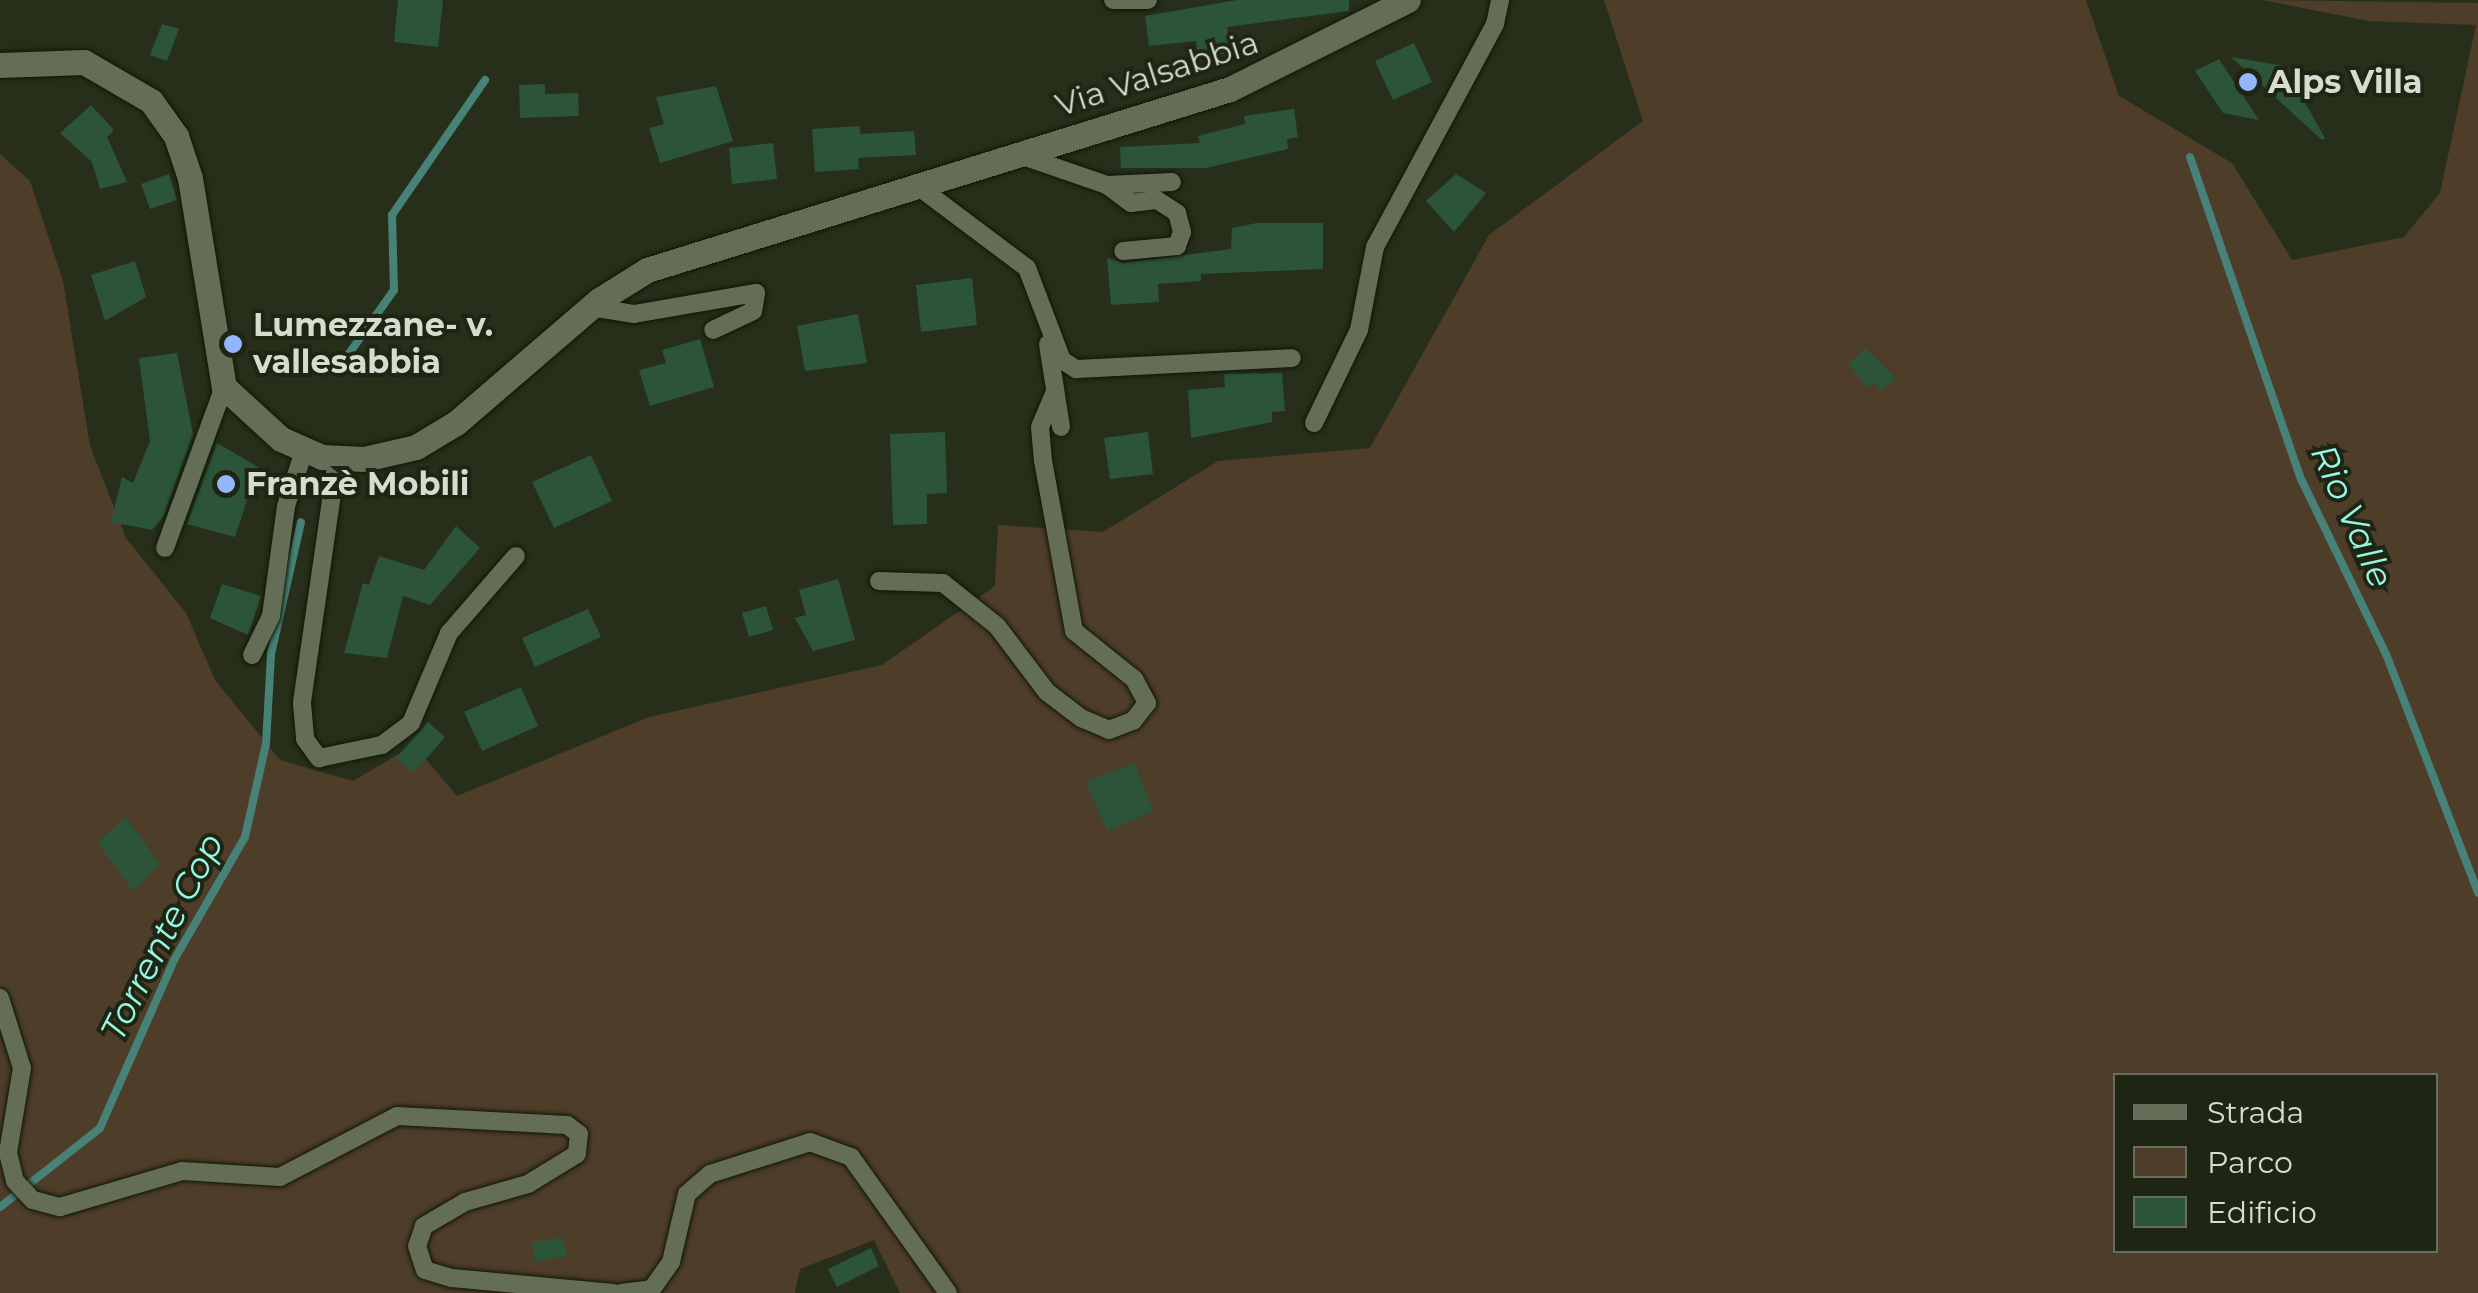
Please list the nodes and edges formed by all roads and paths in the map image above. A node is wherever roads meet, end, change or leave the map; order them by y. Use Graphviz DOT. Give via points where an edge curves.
graph roads {
  1 [pos="1113,0"];
  2 [pos="1148,0"];
  3 [pos="1408,0"];
  4 [pos="1500,0"];
  5 [pos="0,65"];
  6 [pos="1016,154"];
  7 [pos="1172,182"];
  8 [pos="915,184"];
  9 [pos="1107,185"];
  10 [pos="1122,251"];
  11 [pos="592,307"];
  12 [pos="1046,319"];
  13 [pos="712,330"];
  14 [pos="1292,358"];
  15 [pos="224,387"];
  16 [pos="1054,394"];
  17 [pos="1314,423"];
  18 [pos="1060,427"];
  19 [pos="304,451"];
  20 [pos="337,459"];
  21 [pos="166,548"];
  22 [pos="516,556"];
  23 [pos="879,581"];
  24 [pos="252,655"];
  25 [pos="0,998"];
  26 [pos="612,1293"];
  27 [pos="622,1293"];
  28 [pos="948,1293"];
  1 -- 2 [label="street"];
  3 -- 6 [label="main road, Via Valsabbia" via="1230,89"];
  4 -- 17 [label="street" via="1495,24 1375,247 1359,330"];
  5 -- 15 [label="main road" via="60,58 94,65 140,90 165,116 190,178"];
  6 -- 8 [label="main road, Via Valsabbia"];
  6 -- 9 [label="street"];
  7 -- 9 [label="street"];
  8 -- 11 [label="main road, Via Valsabbia" via="692,253"];
  8 -- 12 [label="street" via="1027,268"];
  9 -- 10 [label="street" via="1131,202 1157,200 1177,214 1182,232 1177,246"];
  11 -- 13 [label="street" via="634,314 756,293 753,311"];
  11 -- 20 [label="main road, Via Valsabbia" via="456,424 416,447"];
  12 -- 14 [label="street" via="1062,360 1076,369"];
  12 -- 16 [label="street"];
  15 -- 19 [label="main road, Via Valsabbia" via="260,423"];
  15 -- 21 [label="street"];
  16 -- 18 [label="street"];
  16 -- 23 [label="street" via="1040,427 1074,631 1134,679 1147,703 1133,721 1108,730 1081,718 1047,692 996,626 943,583"];
  19 -- 20 [label="main road, Via Valsabbia"];
  19 -- 24 [label="street" via="286,506 272,616"];
  20 -- 22 [label="street" via="302,702 305,739 319,758 382,745 410,723 449,632"];
  25 -- 26 [label="street" via="22,1068 8,1153 15,1181 33,1200 60,1207 182,1171 280,1177 397,1116 567,1124 579,1134 577,1154 528,1184 466,1202 424,1226 417,1246 426,1270 452,1278"];
  27 -- 28 [label="street" via="652,1289 671,1262 687,1194 710,1174 810,1142 851,1157"];
}
